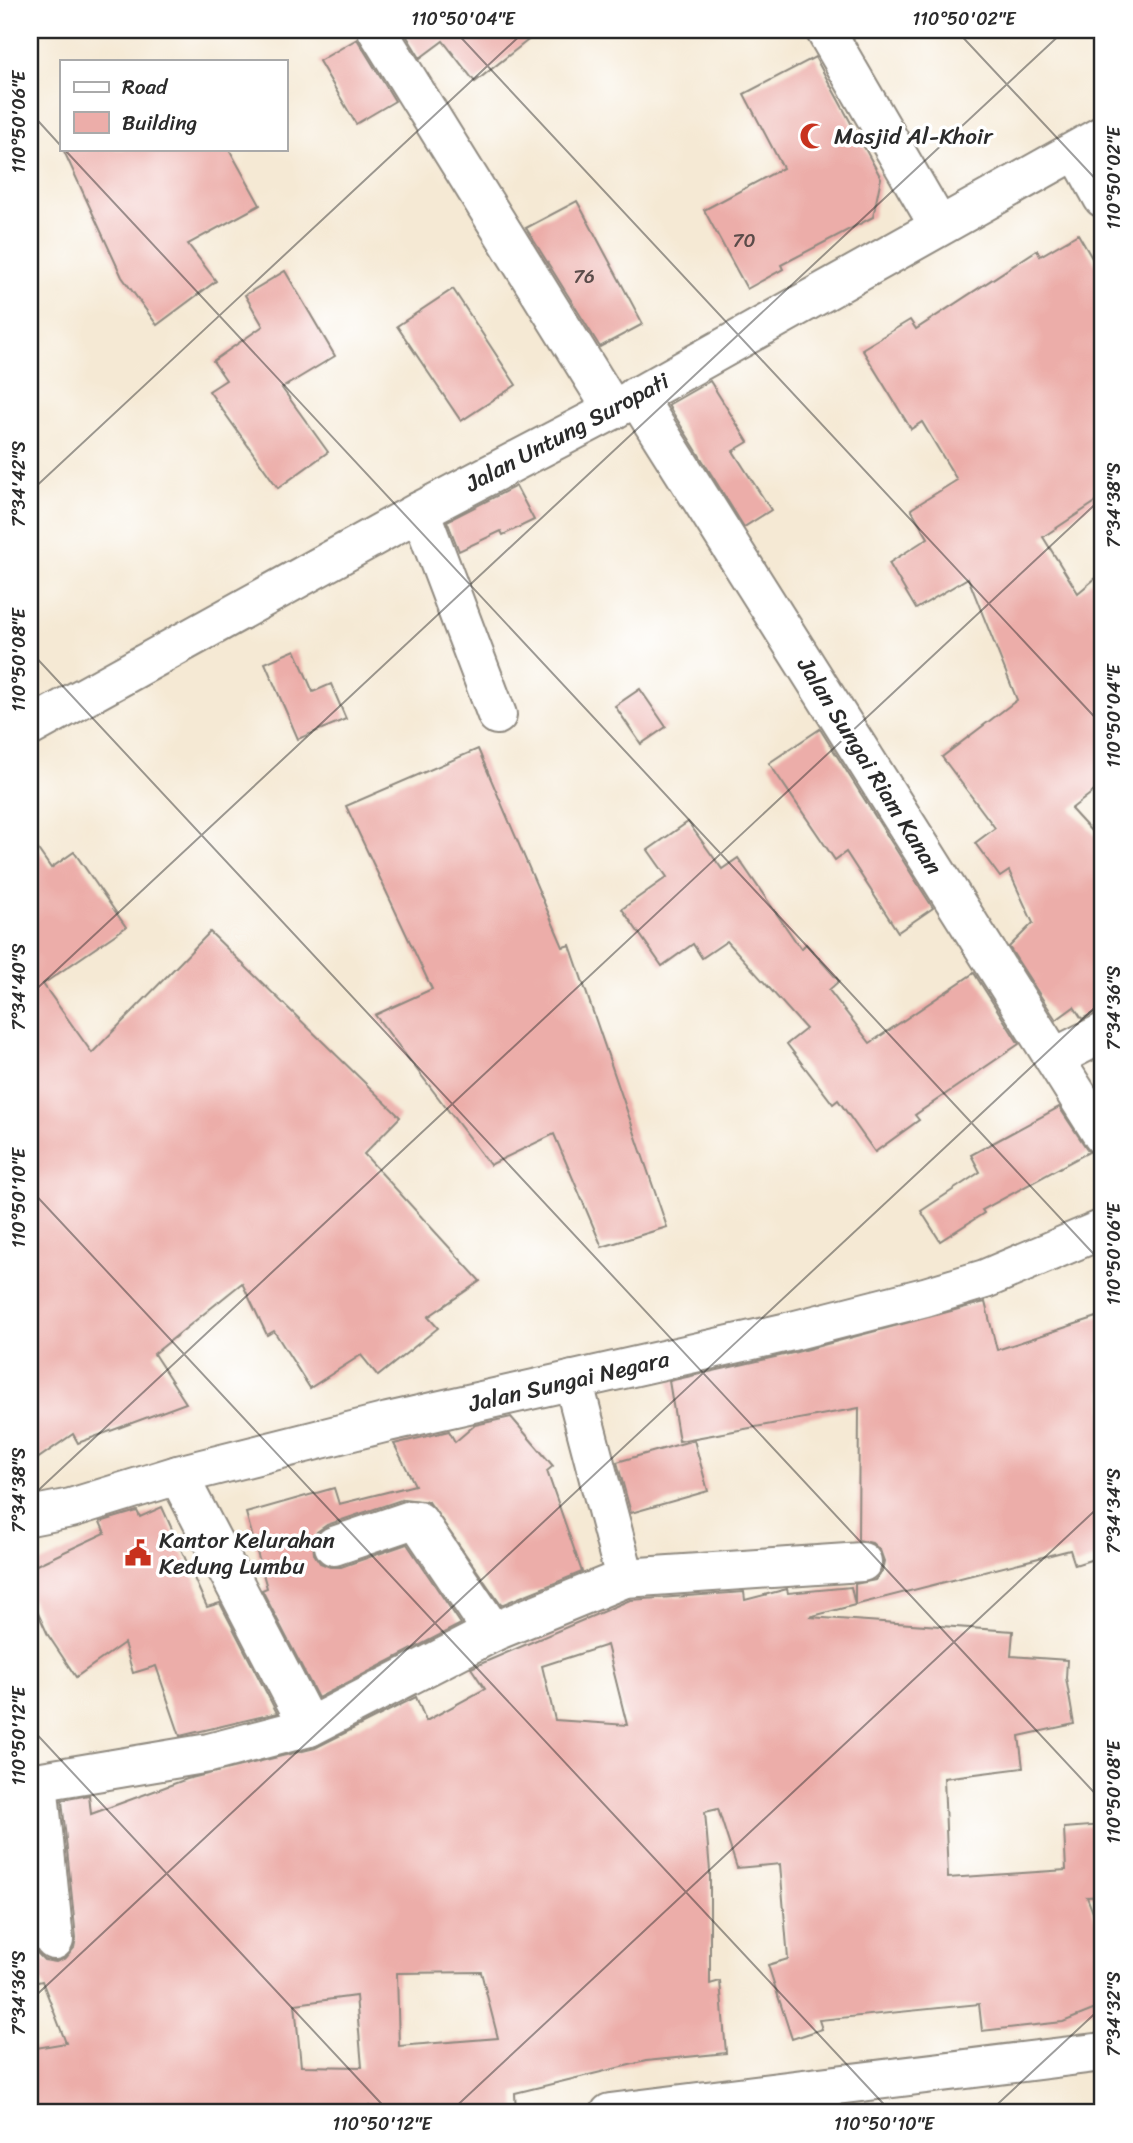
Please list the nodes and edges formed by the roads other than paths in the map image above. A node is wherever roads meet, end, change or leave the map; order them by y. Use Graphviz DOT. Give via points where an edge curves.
graph roads {
  1 [pos="377,30"];
  2 [pos="825,30"];
  3 [pos="1090,143"];
  4 [pos="1103,198"];
  5 [pos="939,226"];
  6 [pos="624,403"];
  7 [pos="420,511"];
  8 [pos="497,715"];
  9 [pos="30,727"];
  10 [pos="1103,1033"];
  11 [pos="1054,1058"];
  12 [pos="1103,1136"];
  13 [pos="1103,1228"];
  14 [pos="573,1380"];
  15 [pos="178,1475"];
  16 [pos="30,1516"];
  17 [pos="334,1546"];
  18 [pos="862,1562"];
  19 [pos="625,1578"];
  20 [pos="493,1632"];
  21 [pos="309,1727"];
  22 [pos="34,1782"];
  23 [pos="54,1940"];
  24 [pos="1103,2052"];
  25 [pos="610,2113"];
  1 -- 6 [label="street, Jalan Sungai Riam Kanan"];
  2 -- 5 [label="street"];
  3 -- 4 [label="street"];
  3 -- 5 [label="street, Jalan Untung Suropati"];
  5 -- 6 [label="street, Jalan Untung Suropati"];
  6 -- 7 [label="street, Jalan Untung Suropati"];
  6 -- 11 [label="street, Jalan Sungai Riam Kanan"];
  7 -- 8 [label="street"];
  7 -- 9 [label="street, Jalan Untung Suropati"];
  10 -- 11 [label="street"];
  11 -- 12 [label="street, Jalan Sungai Riam Kanan"];
  13 -- 14 [label="street, Jalan Sungai Negara" via="985,1279 926,1297"];
  14 -- 15 [label="street, Jalan Sungai Negara"];
  14 -- 19 [label="street"];
  15 -- 16 [label="street, Jalan Sungai Negara"];
  15 -- 21 [label="street"];
  17 -- 20 [label="street" via="418,1521"];
  18 -- 19 [label="street"];
  19 -- 20 [label="street"];
  20 -- 21 [label="street"];
  21 -- 22 [label="street" via="209,1753"];
  22 -- 23 [label="street"];
  24 -- 25 [label="street"];
}
